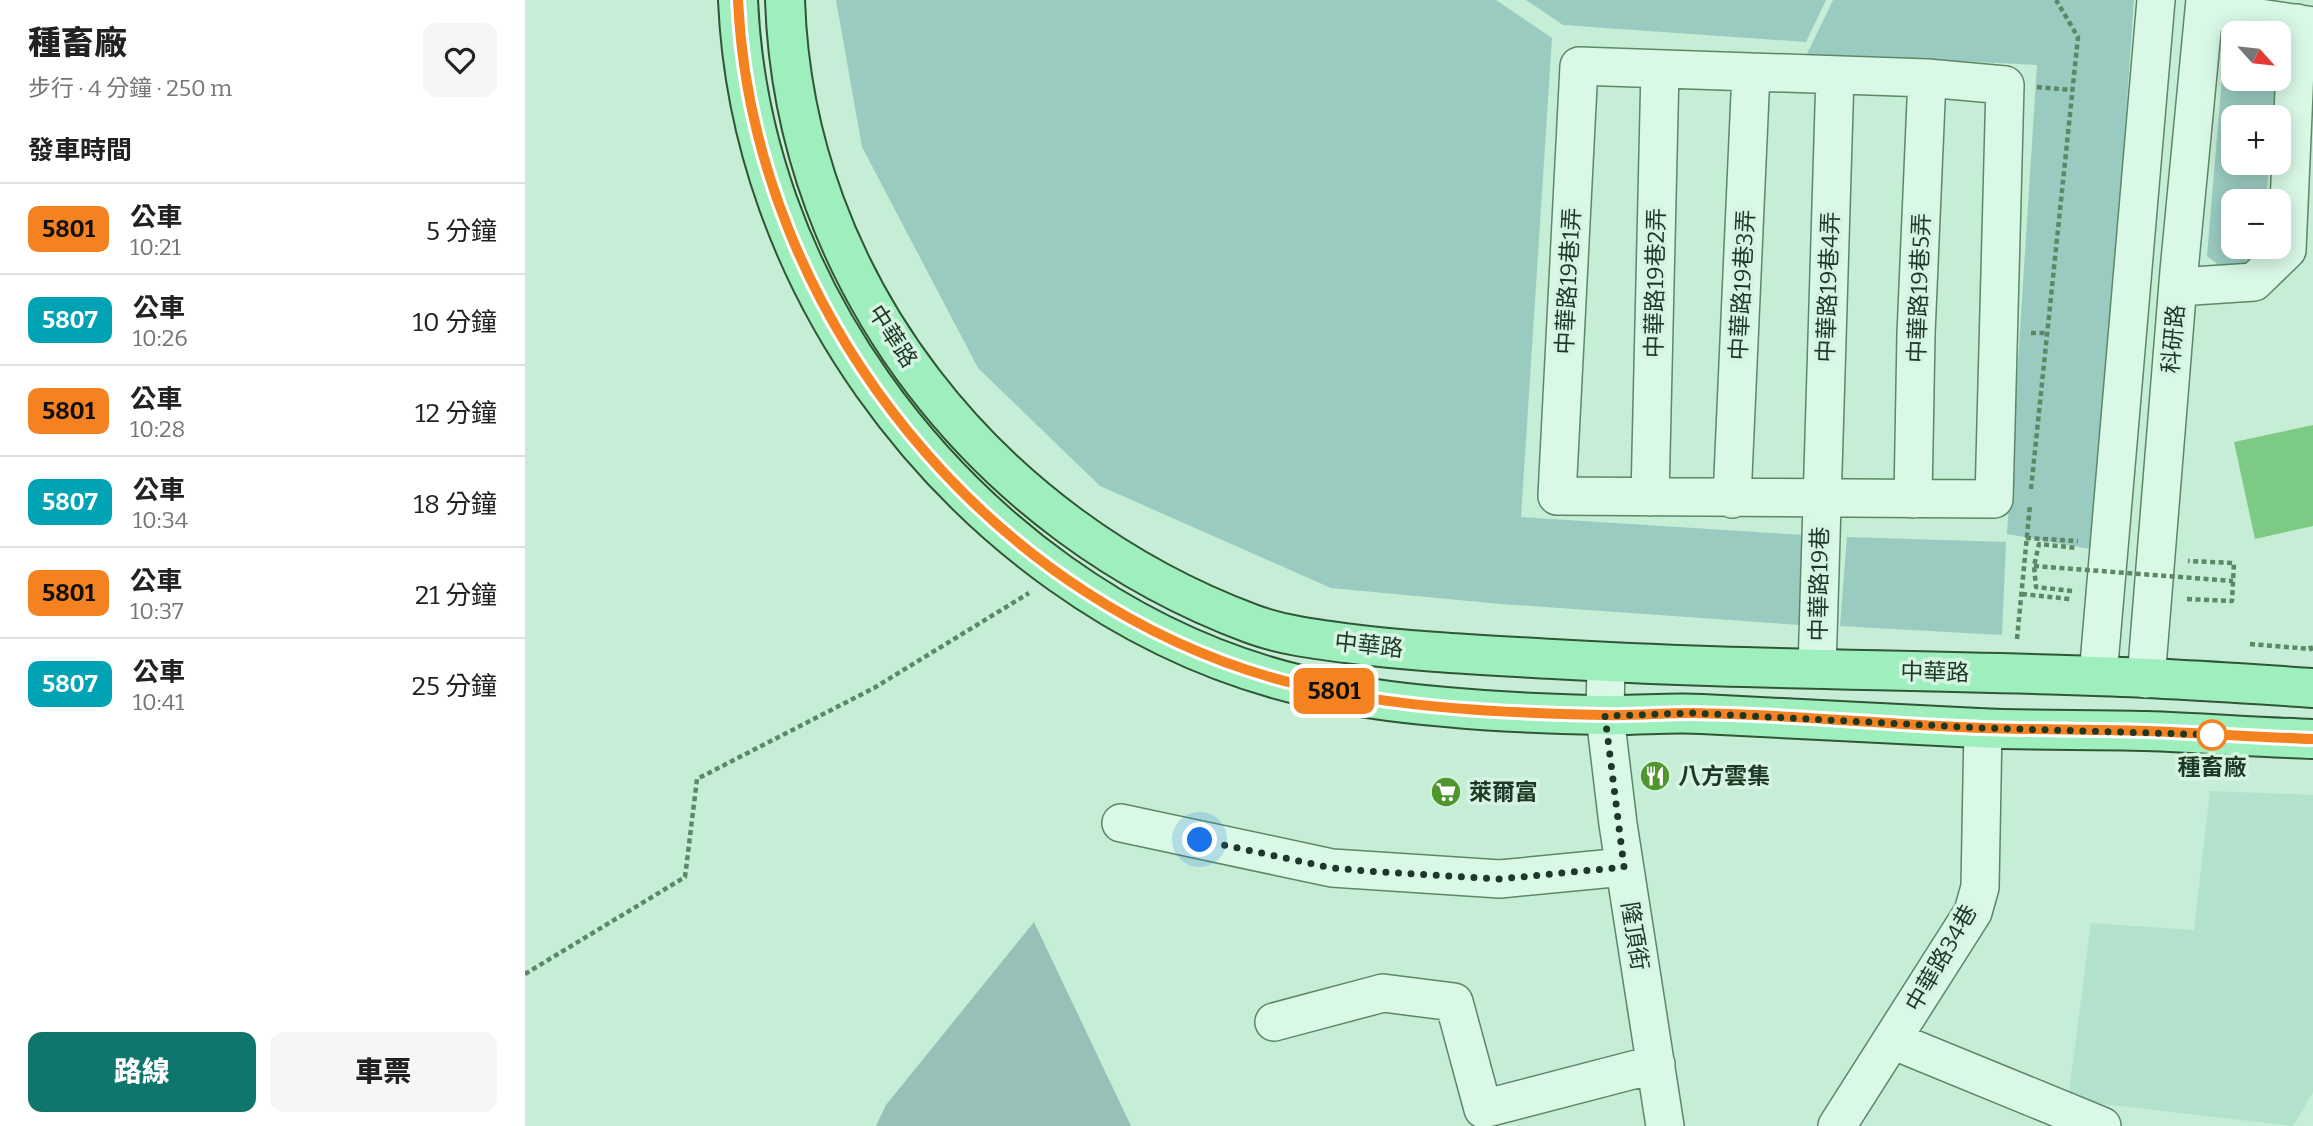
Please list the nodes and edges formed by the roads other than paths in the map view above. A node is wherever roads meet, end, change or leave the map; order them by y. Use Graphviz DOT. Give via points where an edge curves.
graph roads {
  1 [pos="738,0"];
  2 [pos="785,0"];
  3 [pos="2156,0"];
  4 [pos="2205,5"];
  5 [pos="2305,25"];
  6 [pos="1660,69"];
  7 [pos="1751,72"];
  8 [pos="1835,75"];
  9 [pos="1927,78"];
  10 [pos="2178,287"];
  11 [pos="2127,340"];
  12 [pos="2173,340"];
  13 [pos="1650,497"];
  14 [pos="1732,499"];
  15 [pos="1820,499"];
  16 [pos="1913,499"];
  17 [pos="1607,663"];
  18 [pos="1817,669"];
  19 [pos="2098,676"];
  20 [pos="2146,679"];
  21 [pos="2313,688"];
  22 [pos="1605,716"];
  23 [pos="1983,728"];
  24 [pos="2313,739"];
  25 [pos="1121,823"];
  26 [pos="1624,867"];
  27 [pos="1274,1023"];
  28 [pos="1892,1040"];
  29 [pos="1655,1064"];
  30 [pos="1665,1126"];
  31 [pos="1837,1126"];
  32 [pos="2102,1126"];
  1 -- 22 [label="main road, 中華路" via="750,107 765,165 812,284 848,350 885,402 950,478 1001,528 1059,574 1132,621 1189,647 1300,685 1447,707"];
  2 -- 17 [label="main road, 中華路" via="786,44 818,189 844,247 879,318 948,415 1019,488 1156,580 1253,624 1298,636 1371,646"];
  3 -- 11 [label="street, 科研路"];
  4 -- 5 [label="street"];
  4 -- 10 [label="street, 科研路"];
  5 -- 10 [label="street" via="2287,250 2254,282"];
  6 -- 7 [label="street"];
  6 -- 13 [label="street, 中華路19巷2弄"];
  6 -- 13 [label="street, 中華路19巷1弄" via="1579,66 1557,496"];
  7 -- 8 [label="street"];
  7 -- 14 [label="street, 中華路19巷3弄"];
  8 -- 9 [label="street"];
  8 -- 15 [label="street, 中華路19巷4弄"];
  9 -- 16 [label="street, 中華路19巷5弄"];
  9 -- 16 [label="street" via="2005,85 1994,499"];
  10 -- 12 [label="street, 科研路"];
  11 -- 12 [label="street"];
  11 -- 19 [label="street, 科研路"];
  12 -- 20 [label="street, 科研路"];
  13 -- 14 [label="street"];
  14 -- 15 [label="street"];
  15 -- 16 [label="street"];
  15 -- 18 [label="street, 中華路19巷"];
  17 -- 18 [label="main road, 中華路"];
  17 -- 22 [label="street, 隆頂街"];
  18 -- 19 [label="main road, 中華路"];
  19 -- 20 [label="main road, 中華路"];
  20 -- 21 [label="main road, 中華路"];
  22 -- 23 [label="main road, 中華路" via="1693,713"];
  22 -- 26 [label="street, 隆頂街"];
  23 -- 24 [label="main road, 中華路"];
  23 -- 28 [label="street, 中華路34巷" via="1980,887 1973,912"];
  25 -- 26 [label="street" via="1332,868 1500,879"];
  26 -- 29 [label="street, 隆頂街"];
  27 -- 29 [label="street" via="1383,993 1454,1002 1483,1109"];
  28 -- 31 [label="street, 中華路34巷"];
  28 -- 32 [label="street"];
  29 -- 30 [label="street, 隆頂街"];
}
